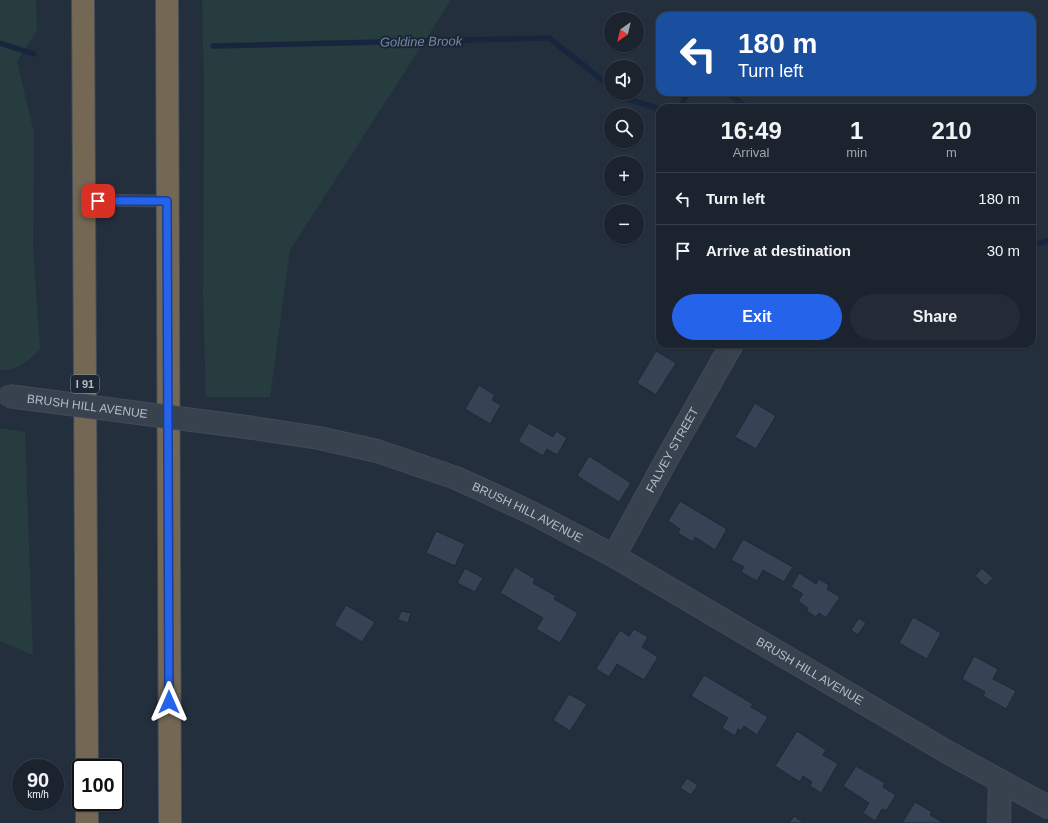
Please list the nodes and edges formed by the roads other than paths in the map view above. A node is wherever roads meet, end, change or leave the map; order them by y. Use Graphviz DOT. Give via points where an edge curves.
graph roads {
  1 [pos="83,0"];
  2 [pos="167,0"];
  3 [pos="84,200"];
  4 [pos="167,201"];
  5 [pos="730,348"];
  6 [pos="4,396"];
  7 [pos="614,556"];
  8 [pos="87,759"];
  9 [pos="1000,781"];
  10 [pos="1048,807"];
  11 [pos="87,811"];
  12 [pos="87,823"];
  13 [pos="170,823"];
  14 [pos="999,823"];
  1 -- 3 [label="highway, I 91"];
  2 -- 4 [label="highway"];
  3 -- 4 [label="lane"];
  3 -- 8 [label="highway, I 91"];
  4 -- 13 [label="highway"];
  5 -- 7 [label="street, FALVEY STREET"];
  6 -- 7 [label="street, BRUSH HILL AVENUE, bridge" via="291,432 347,443 456,478 534,514"];
  7 -- 9 [label="street, BRUSH HILL AVENUE"];
  9 -- 10 [label="street, BRUSH HILL AVENUE"];
  9 -- 14 [label="street"];
  11 -- 12 [label="highway"];
}
